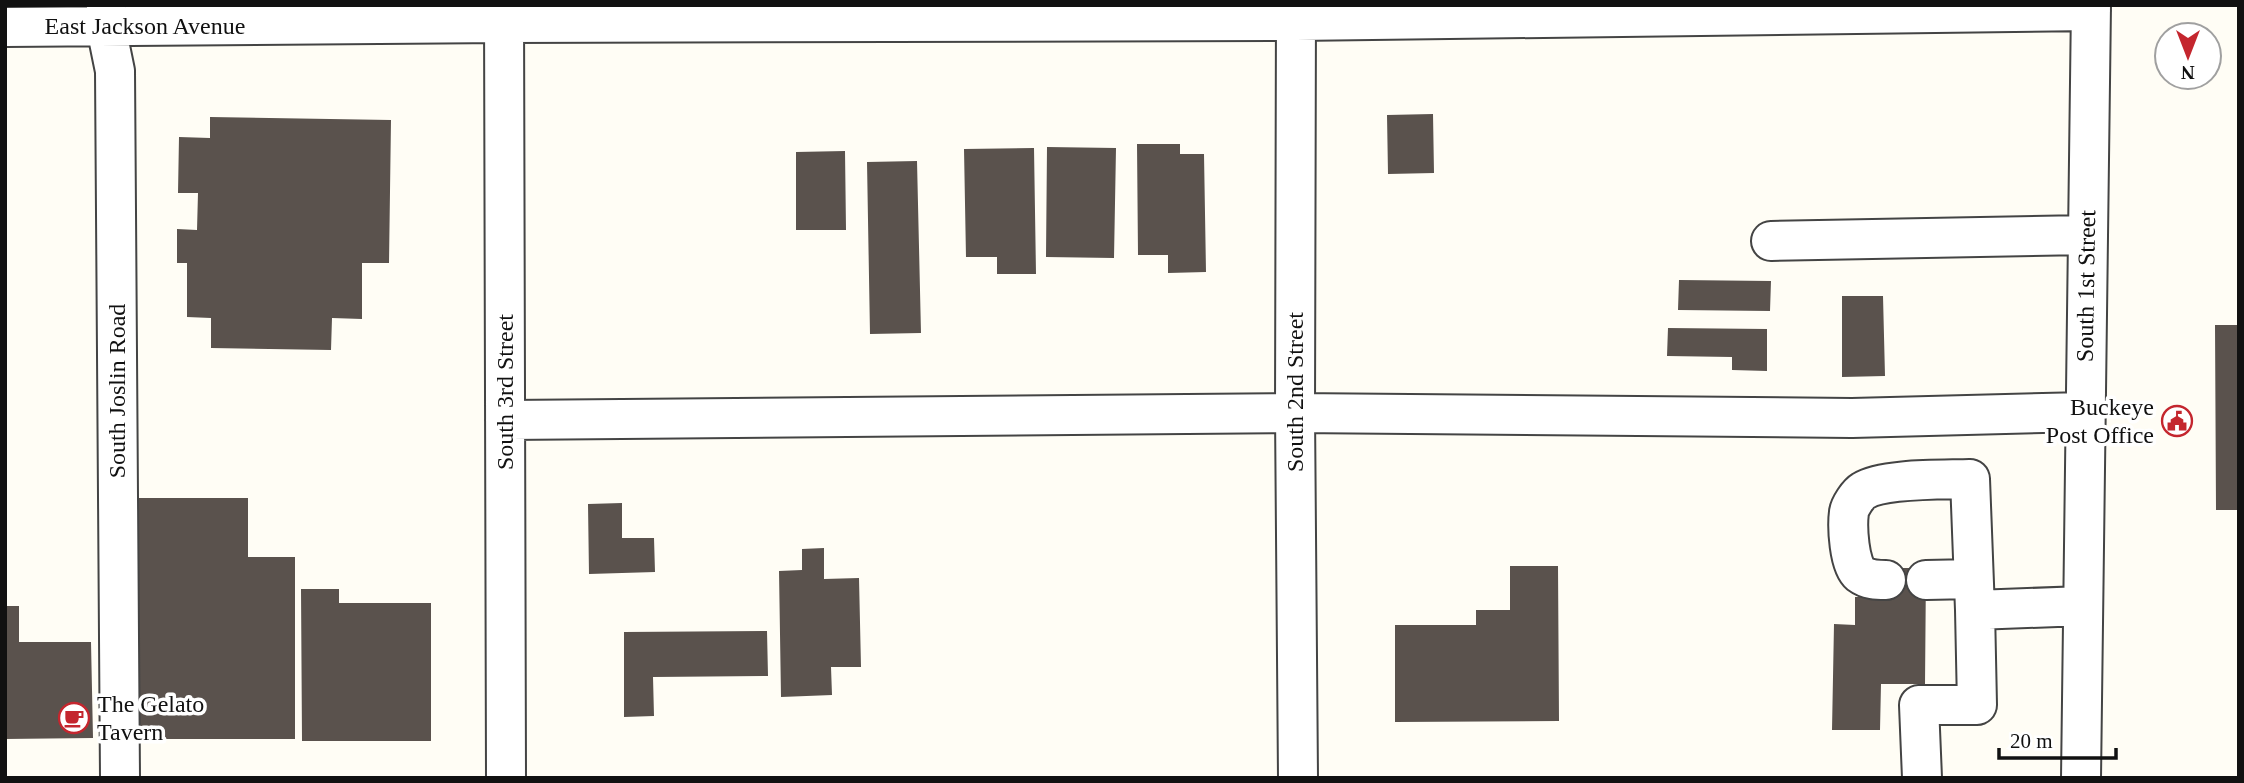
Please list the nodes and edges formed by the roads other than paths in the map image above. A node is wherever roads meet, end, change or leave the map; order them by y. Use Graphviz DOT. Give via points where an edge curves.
graph roads {
  1 [pos="2091,8"];
  2 [pos="1296,13"];
  3 [pos="504,14"];
  4 [pos="106,16"];
  5 [pos="5,27"];
  6 [pos="2087,235"];
  7 [pos="1771,241"];
  8 [pos="2085,412"];
  9 [pos="1295,413"];
  10 [pos="505,420"];
  11 [pos="1886,580"];
  12 [pos="1926,580"];
  13 [pos="1974,595"];
  14 [pos="2083,607"];
  15 [pos="120,778"];
  16 [pos="506,778"];
  17 [pos="1298,778"];
  18 [pos="1922,778"];
  19 [pos="2081,778"];
  1 -- 2 [label="street, East Jackson Avenue"];
  1 -- 6 [label="street, South 1st Street"];
  2 -- 3 [label="street, East Jackson Avenue"];
  2 -- 9 [label="street, South 2nd Street"];
  3 -- 4 [label="street, East Jackson Avenue"];
  3 -- 10 [label="street, South 3rd Street"];
  4 -- 5 [label="street, East Jackson Avenue"];
  4 -- 15 [label="street, South Joslin Road" via="115,71"];
  6 -- 7 [label="street"];
  6 -- 8 [label="street, South 1st Street"];
  8 -- 9 [label="street" via="1852,418"];
  8 -- 14 [label="street, South 1st Street"];
  9 -- 10 [label="street"];
  9 -- 17 [label="street, South 2nd Street"];
  10 -- 16 [label="street, South 3rd Street"];
  11 -- 13 [label="street" via="1868,579 1853,564 1849,510 1861,491 1880,484 1970,479"];
  12 -- 13 [label="street"];
  13 -- 14 [label="street"];
  13 -- 18 [label="street" via="1977,705 1919,705"];
  14 -- 19 [label="street, South 1st Street"];
}
